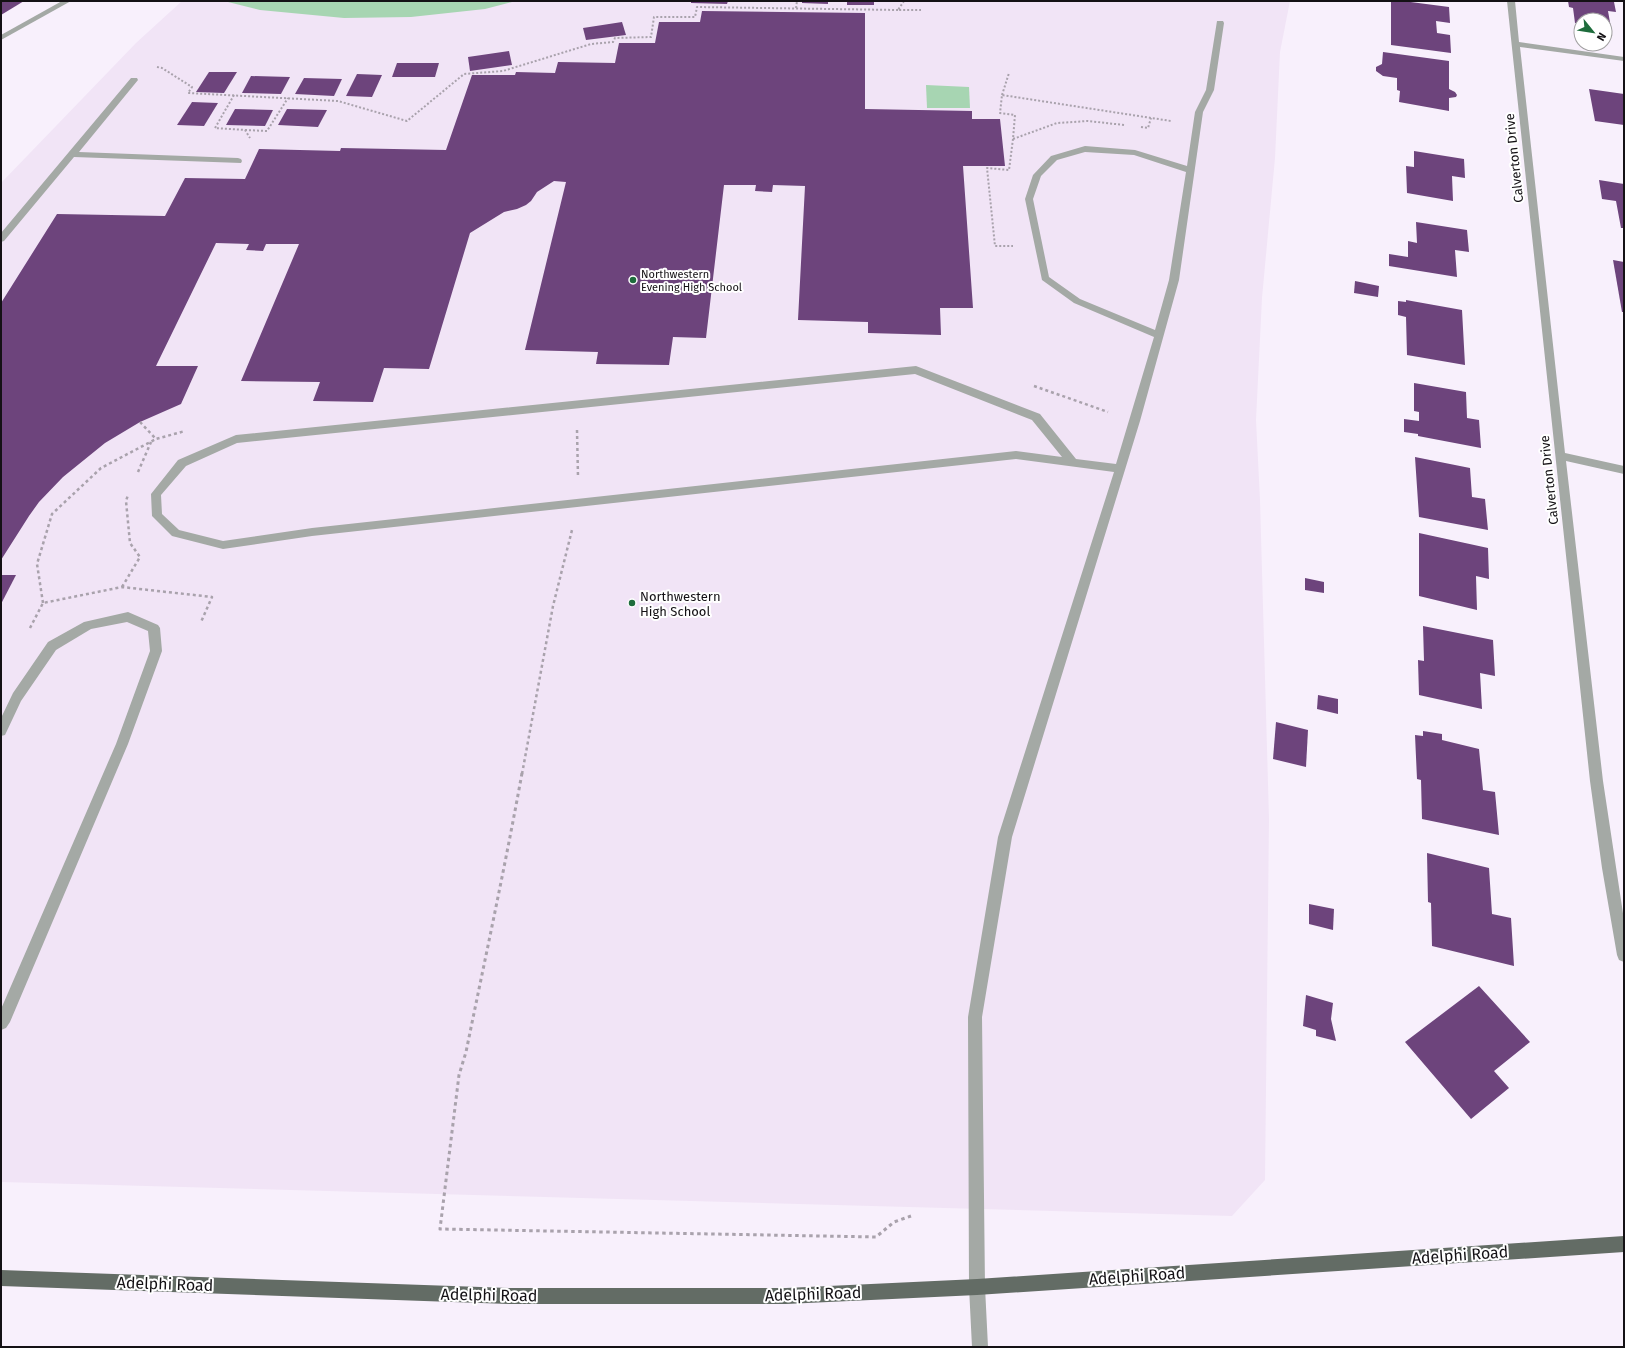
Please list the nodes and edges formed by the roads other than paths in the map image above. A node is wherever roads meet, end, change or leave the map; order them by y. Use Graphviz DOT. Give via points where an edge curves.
graph roads {
  1 [pos="67,1"];
  2 [pos="1511,1"];
  3 [pos="1220,23"];
  4 [pos="1,38"];
  5 [pos="1516,44"];
  6 [pos="1624,59"];
  7 [pos="134,80"];
  8 [pos="72,154"];
  9 [pos="238,161"];
  10 [pos="1190,170"];
  11 [pos="1,239"];
  12 [pos="1159,335"];
  13 [pos="1560,456"];
  14 [pos="1073,463"];
  15 [pos="1120,469"];
  16 [pos="1624,470"];
  17 [pos="1,731"];
  18 [pos="1624,955"];
  19 [pos="1,1023"];
  20 [pos="1624,1244"];
  21 [pos="1,1278"];
  22 [pos="977,1287"];
  23 [pos="980,1347"];
  1 -- 4 [label="street"];
  2 -- 5 [label="street, Calverton Drive"];
  3 -- 10 [label="street" via="1210,90 1199,112"];
  5 -- 6 [label="street"];
  5 -- 13 [label="street, Calverton Drive"];
  7 -- 8 [label="street"];
  8 -- 9 [label="street"];
  8 -- 11 [label="street"];
  10 -- 12 [label="street" via="1174,280"];
  10 -- 12 [label="street" via="1135,153 1085,149 1054,158 1037,175 1029,199 1045,278 1077,301"];
  12 -- 15 [label="street"];
  13 -- 16 [label="street"];
  13 -- 18 [label="street, Calverton Drive" via="1602,824"];
  14 -- 14 [label="street" via="1036,417 916,370 236,439 182,463 156,494 157,516 176,533 223,545 312,532 1016,455"];
  14 -- 15 [label="street"];
  15 -- 22 [label="street" via="1005,837 975,1017"];
  17 -- 19 [label="street" via="17,696 52,646 88,625 128,617 154,628 156,651 122,744"];
  20 -- 22 [label="main road, Adelphi Road"];
  21 -- 22 [label="main road, Adelphi Road" via="509,1296 786,1296"];
  22 -- 23 [label="street"];
}
